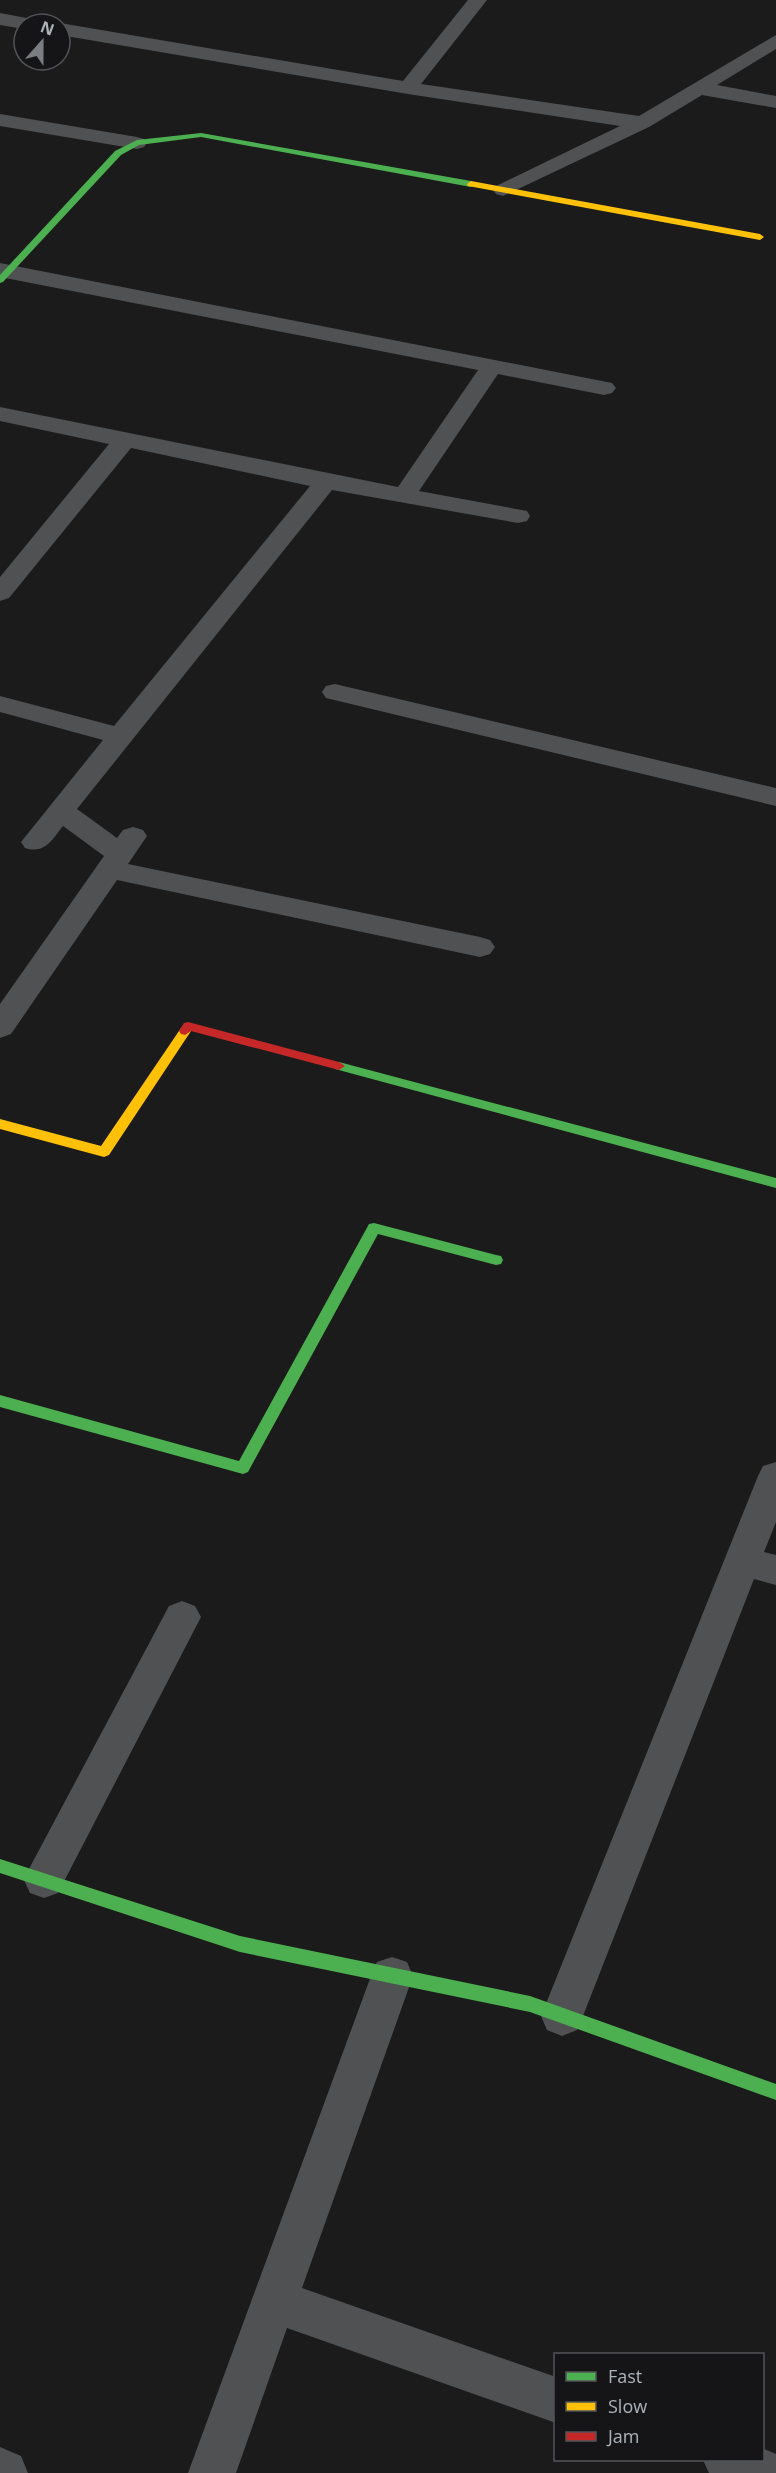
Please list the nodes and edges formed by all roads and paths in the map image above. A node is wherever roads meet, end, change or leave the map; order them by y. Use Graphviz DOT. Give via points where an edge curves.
graph roads {
  1 [pos="3,0"];
  2 [pos="478,0"];
  3 [pos="0,3"];
  4 [pos="72,31"];
  5 [pos="776,41"];
  6 [pos="408,88"];
  7 [pos="698,88"];
  8 [pos="776,102"];
  9 [pos="0,120"];
  10 [pos="642,123"];
  11 [pos="137,143"];
  12 [pos="503,190"];
  13 [pos="760,237"];
  14 [pos="3,274"];
  15 [pos="492,366"];
  16 [pos="604,388"];
  17 [pos="0,414"];
  18 [pos="125,440"];
  19 [pos="326,482"];
  20 [pos="404,496"];
  21 [pos="518,516"];
  22 [pos="0,593"];
  23 [pos="334,692"];
  24 [pos="0,704"];
  25 [pos="121,736"];
  26 [pos="776,797"];
  27 [pos="61,811"];
  28 [pos="35,842"];
  29 [pos="120,853"];
  30 [pos="480,947"];
  31 [pos="0,1027"];
  32 [pos="0,1124"];
  33 [pos="776,1183"];
  34 [pos="496,1260"];
  35 [pos="0,1401"];
  36 [pos="776,1476"];
  37 [pos="759,1566"];
  38 [pos="182,1617"];
  39 [pos="0,1866"];
  40 [pos="44,1880"];
  41 [pos="392,1976"];
  42 [pos="562,2016"];
  43 [pos="776,2092"];
  44 [pos="274,2301"];
  45 [pos="554,2400"];
  46 [pos="730,2461"];
  47 [pos="212,2473"];
  48 [pos="766,2473"];
  1 -- 3 [label="street"];
  2 -- 6 [label="street"];
  4 -- 6 [label="street"];
  5 -- 7 [label="street"];
  6 -- 10 [label="street"];
  7 -- 8 [label="street"];
  7 -- 10 [label="street"];
  9 -- 11 [label="street"];
  10 -- 12 [label="street"];
  11 -- 12 [label="street" via="201,135"];
  11 -- 14 [label="street" via="118,153"];
  12 -- 13 [label="street"];
  14 -- 15 [label="street"];
  15 -- 16 [label="street"];
  15 -- 20 [label="street"];
  17 -- 18 [label="street"];
  18 -- 19 [label="street"];
  18 -- 22 [label="street"];
  19 -- 20 [label="street"];
  19 -- 25 [label="street"];
  20 -- 21 [label="street"];
  23 -- 26 [label="street"];
  24 -- 25 [label="street"];
  25 -- 27 [label="street"];
  27 -- 28 [label="street"];
  27 -- 29 [label="street"];
  29 -- 30 [label="street"];
  29 -- 31 [label="street"];
  32 -- 33 [label="street" via="105,1152 188,1026"];
  34 -- 35 [label="street" via="374,1228 243,1468"];
  36 -- 37 [label="street"];
  37 -- 42 [label="street"];
  38 -- 40 [label="street"];
  39 -- 40 [label="street"];
  40 -- 41 [label="street" via="240,1944"];
  41 -- 42 [label="street" via="530,2004"];
  41 -- 44 [label="street"];
  42 -- 43 [label="street"];
  44 -- 45 [label="street"];
  44 -- 47 [label="street"];
  46 -- 48 [label="street"];
}
